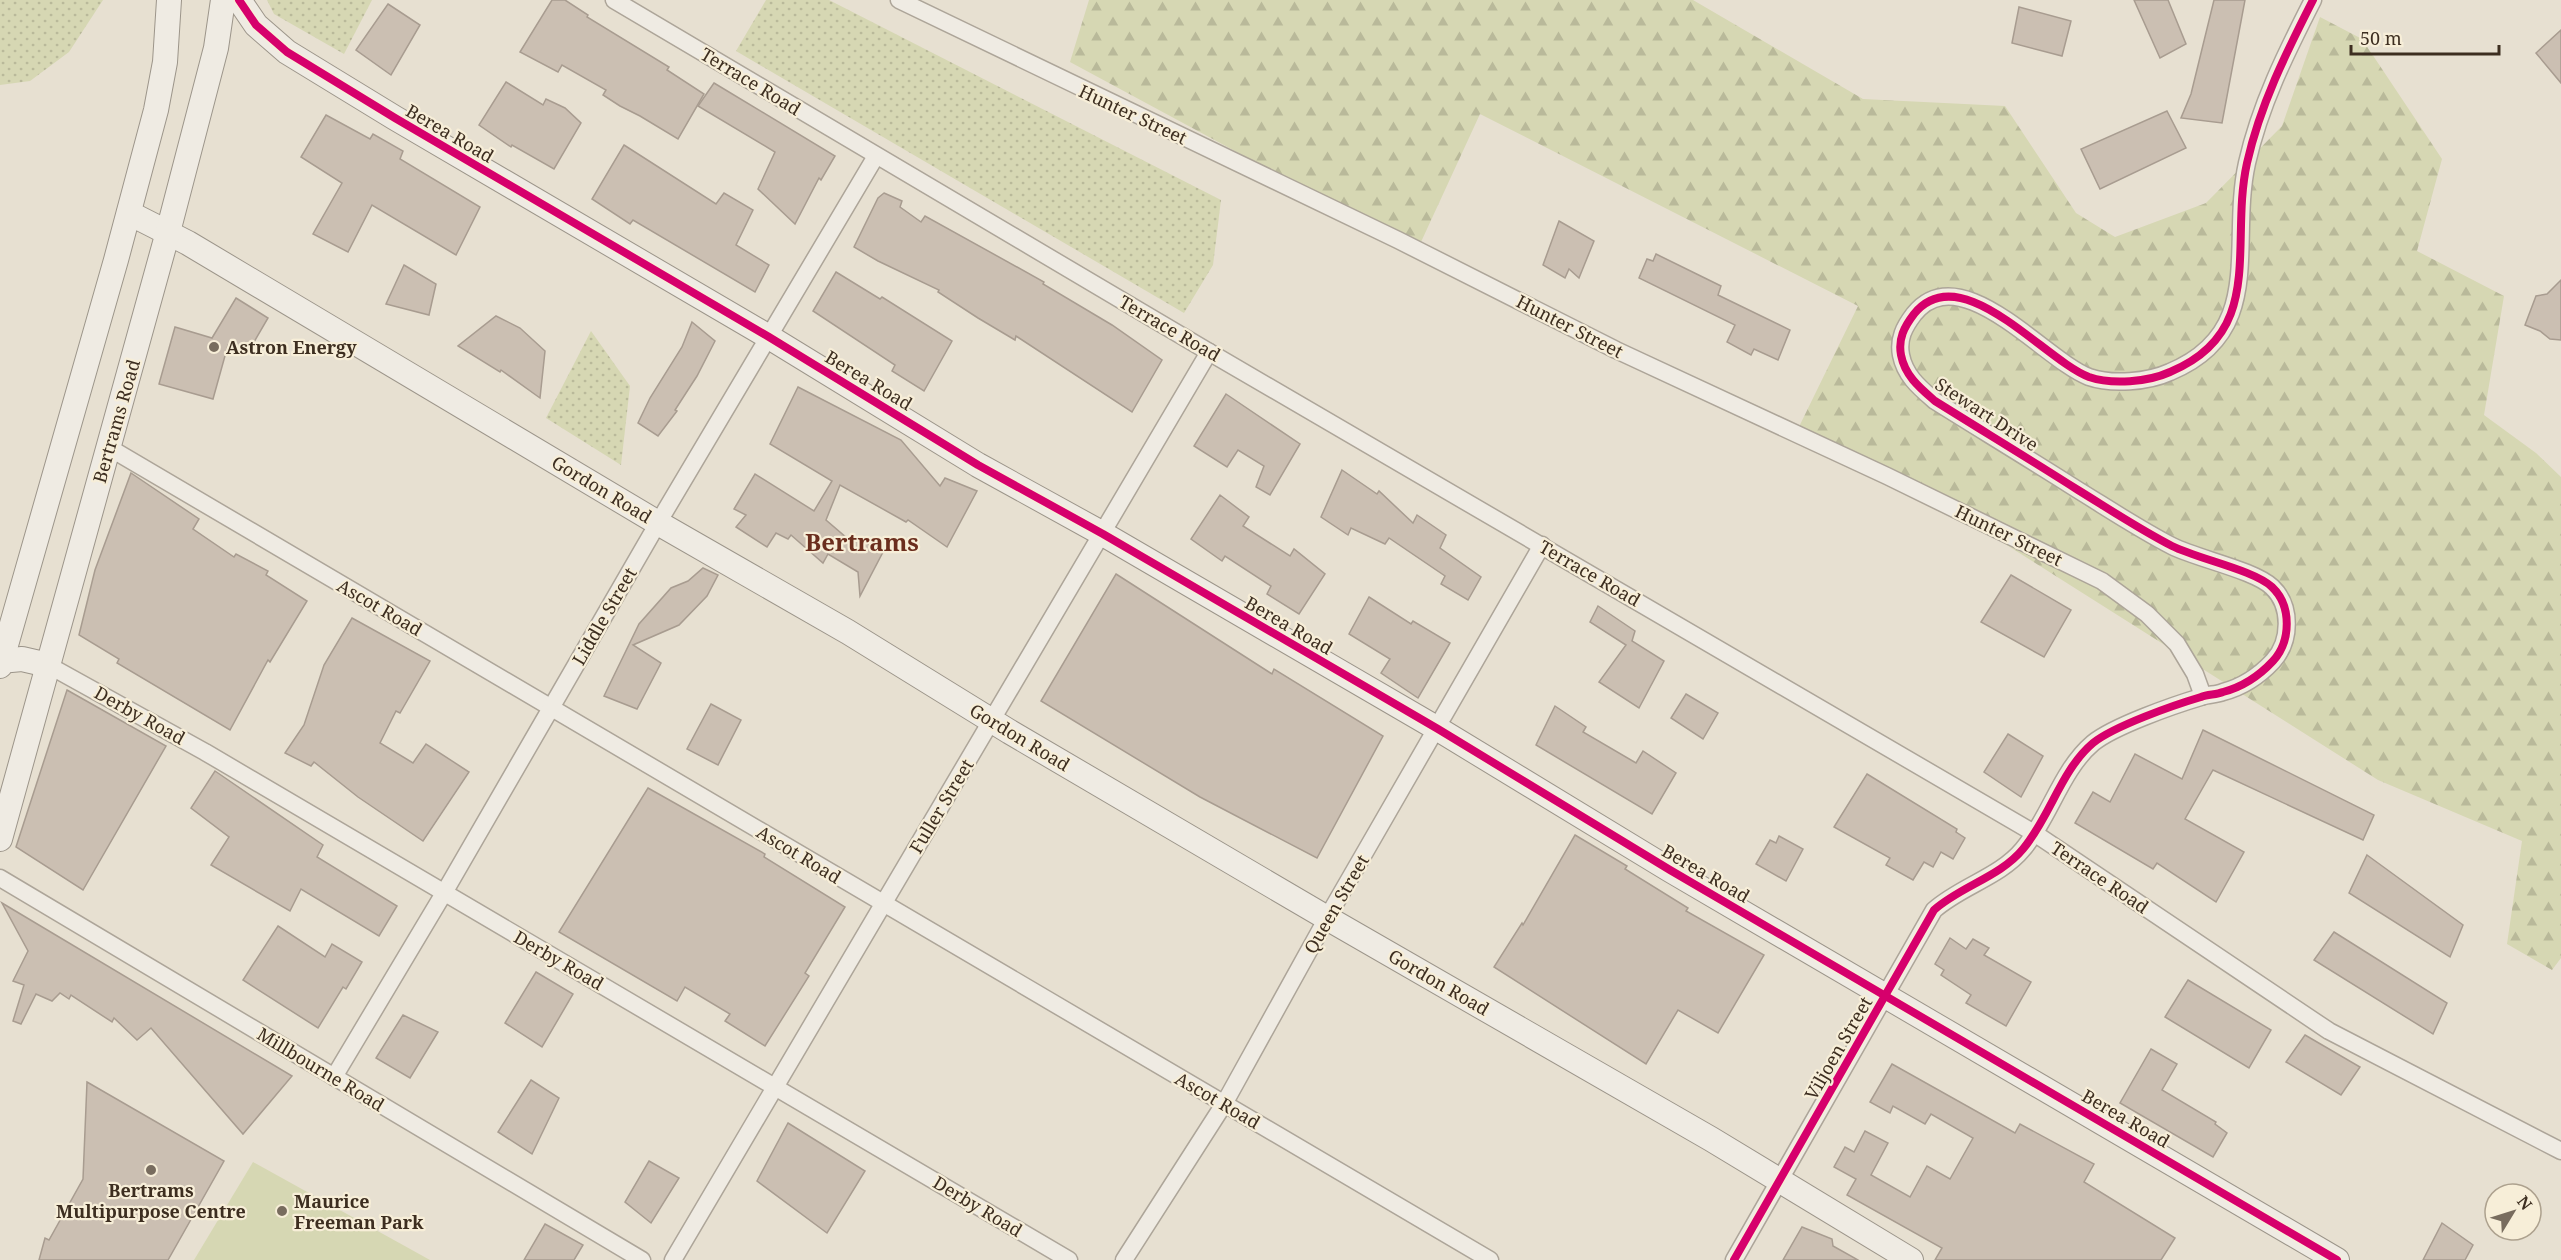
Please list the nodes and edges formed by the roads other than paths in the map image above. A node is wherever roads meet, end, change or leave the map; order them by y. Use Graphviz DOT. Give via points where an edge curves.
graph roads {
  1 [pos="169,0"];
  2 [pos="223,0"];
  3 [pos="239,0"];
  4 [pos="614,0"];
  5 [pos="899,0"];
  6 [pos="2313,0"];
  7 [pos="876,156"];
  8 [pos="129,213"];
  9 [pos="168,232"];
  10 [pos="769,337"];
  11 [pos="1209,352"];
  12 [pos="108,447"];
  13 [pos="658,523"];
  14 [pos="1103,534"];
  15 [pos="1542,545"];
  16 [pos="29,568"];
  17 [pos="0,604"];
  18 [pos="0,663"];
  19 [pos="48,665"];
  20 [pos="2203,696"];
  21 [pos="552,707"];
  22 [pos="993,721"];
  23 [pos="1437,729"];
  24 [pos="2034,833"];
  25 [pos="0,839"];
  26 [pos="0,878"];
  27 [pos="444,893"];
  28 [pos="883,904"];
  29 [pos="1327,918"];
  30 [pos="1885,995"];
  31 [pos="334,1077"];
  32 [pos="776,1087"];
  33 [pos="1224,1104"];
  34 [pos="2561,1151"];
  35 [pos="1779,1181"];
  36 [pos="642,1260"];
  37 [pos="673,1260"];
  38 [pos="1069,1260"];
  39 [pos="1124,1260"];
  40 [pos="1490,1260"];
  41 [pos="1734,1260"];
  42 [pos="1911,1260"];
  43 [pos="2337,1260"];
  1 -- 8 [label="street" via="165,62 156,110"];
  2 -- 9 [label="street, Bertrams Road" via="216,48"];
  3 -- 10 [label="street, Berea Road" via="256,25 287,52"];
  4 -- 7 [label="street, Terrace Road"];
  5 -- 20 [label="street, Hunter Street" via="1398,240 1616,350 2102,581 2147,614 2177,644"];
  6 -- 20 [label="street, Stewart Drive" via="2278,69 2249,154 2240,210 2239,289 2231,317 2217,339 2195,359 2169,373 2145,379 2089,377 1983,305 1960,297 1939,298 1920,306 1899,342 1903,365 1935,401 2146,532 2200,558 2263,580 2278,594 2287,626 2274,660 2242,685"];
  7 -- 10 [label="street, Liddle Street"];
  7 -- 11 [label="street, Terrace Road"];
  8 -- 9 [label="street, Gordon Road"];
  8 -- 16 [label="street"];
  9 -- 12 [label="street, Bertrams Road"];
  9 -- 13 [label="street, Gordon Road"];
  10 -- 13 [label="street, Liddle Street"];
  10 -- 14 [label="street, Berea Road" via="978,465"];
  11 -- 14 [label="street, Fuller Street"];
  11 -- 15 [label="street, Terrace Road"];
  12 -- 19 [label="street, Bertrams Road"];
  12 -- 21 [label="street, Ascot Road"];
  13 -- 21 [label="street, Liddle Street"];
  13 -- 22 [label="street, Gordon Road"];
  14 -- 22 [label="street, Fuller Street"];
  14 -- 23 [label="street, Berea Road"];
  15 -- 23 [label="street, Queen Street"];
  15 -- 24 [label="street, Terrace Road"];
  16 -- 17 [label="street"];
  16 -- 18 [label="street"];
  18 -- 19 [label="street" via="22,658"];
  19 -- 25 [label="street, Bertrams Road"];
  19 -- 27 [label="street, Derby Road"];
  20 -- 24 [label="street, Viljoen Street" via="2110,731 2092,744"];
  21 -- 27 [label="street, Liddle Street"];
  21 -- 28 [label="street, Ascot Road"];
  22 -- 28 [label="street, Fuller Street"];
  22 -- 29 [label="street, Gordon Road"];
  23 -- 29 [label="street, Queen Street"];
  23 -- 30 [label="street, Berea Road"];
  24 -- 30 [label="street, Viljoen Street" via="2011,861 1934,910"];
  24 -- 34 [label="street, Terrace Road" via="2330,1031"];
  26 -- 31 [label="street, Millbourne Road"];
  27 -- 31 [label="street, Liddle Street"];
  27 -- 32 [label="street, Derby Road"];
  28 -- 32 [label="street, Fuller Street"];
  28 -- 33 [label="street, Ascot Road"];
  29 -- 33 [label="street, Queen Street"];
  29 -- 35 [label="street, Gordon Road"];
  30 -- 35 [label="street, Viljoen Street"];
  30 -- 43 [label="street, Berea Road"];
  31 -- 36 [label="street, Millbourne Road"];
  32 -- 37 [label="street, Fuller Street"];
  32 -- 38 [label="street, Derby Road"];
  33 -- 39 [label="street, Queen Street"];
  33 -- 40 [label="street, Ascot Road"];
  35 -- 41 [label="street, Viljoen Street"];
  35 -- 42 [label="street, Gordon Road"];
}
